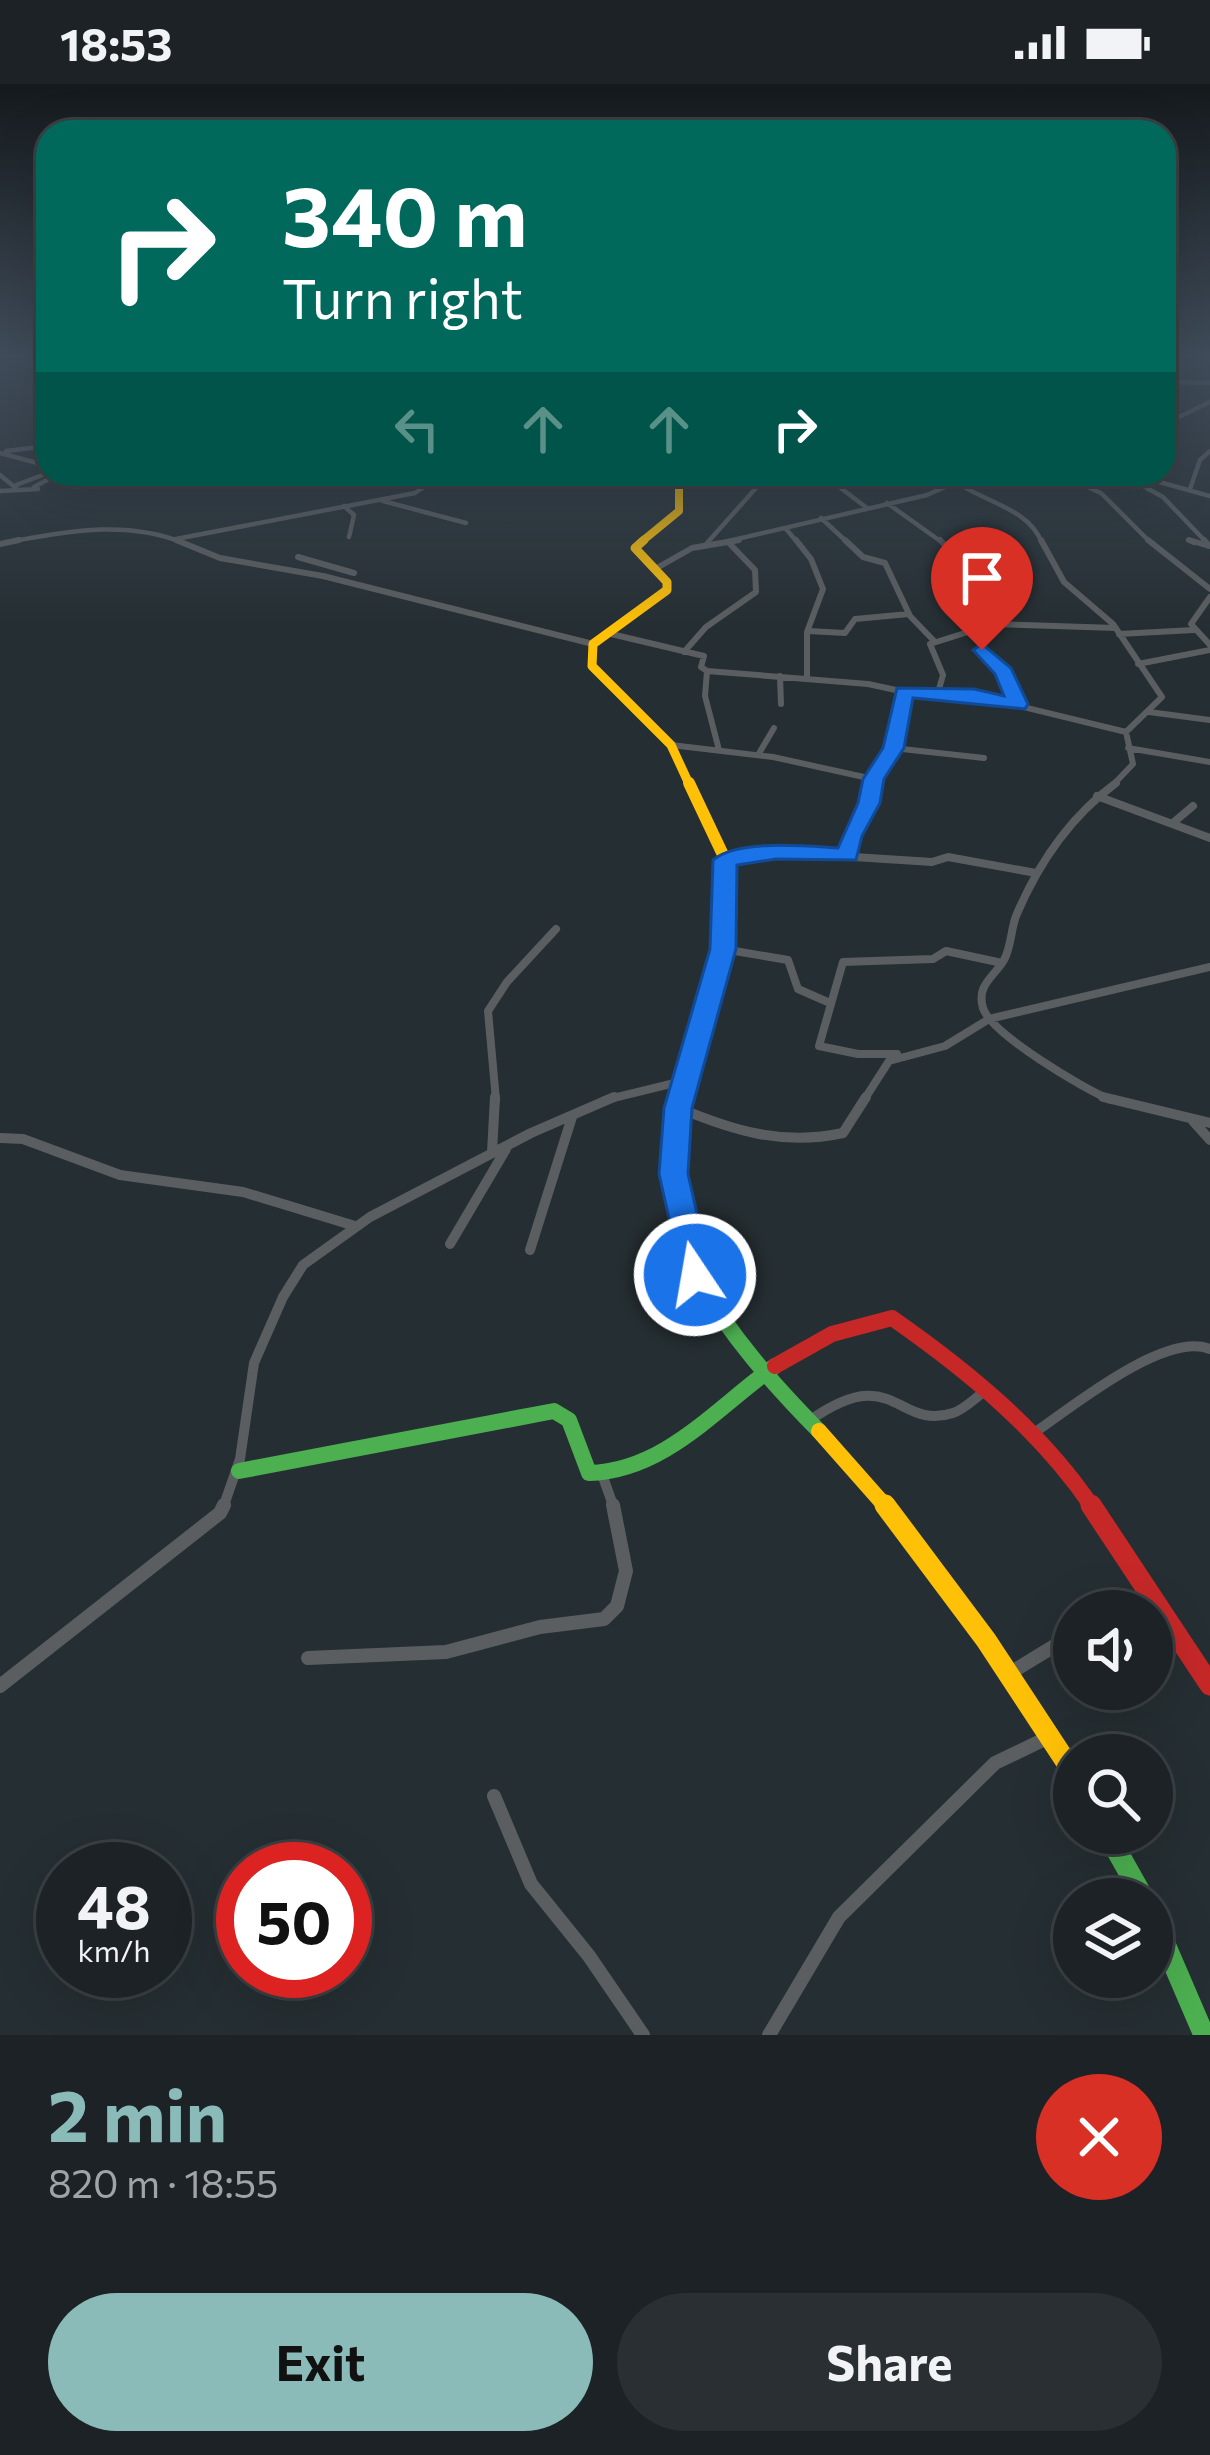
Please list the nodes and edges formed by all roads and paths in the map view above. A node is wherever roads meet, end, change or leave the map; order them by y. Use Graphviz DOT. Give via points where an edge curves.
graph roads {
  1 [pos="36,448"];
  2 [pos="1210,451"];
  3 [pos="1,452"];
  4 [pos="36,465"];
  5 [pos="0,475"];
  6 [pos="36,475"];
  7 [pos="16,486"];
  8 [pos="39,486"];
  9 [pos="426,486"];
  10 [pos="680,486"];
  11 [pos="759,486"];
  12 [pos="838,486"];
  13 [pos="947,486"];
  14 [pos="960,486"];
  15 [pos="1085,486"];
  16 [pos="1145,486"];
  17 [pos="1176,486"];
  18 [pos="1190,489"];
  19 [pos="0,491"];
  20 [pos="1210,496"];
  21 [pos="378,500"];
  22 [pos="887,503"];
  23 [pos="344,506"];
  24 [pos="867,508"];
  25 [pos="820,518"];
  26 [pos="466,524"];
  27 [pos="32,530"];
  28 [pos="786,530"];
  29 [pos="349,537"];
  30 [pos="39,538"];
  31 [pos="176,539"];
  32 [pos="1188,540"];
  33 [pos="728,542"];
  34 [pos="0,544"];
  35 [pos="705,545"];
  36 [pos="298,557"];
  37 [pos="334,566"];
  38 [pos="655,569"];
  39 [pos="323,576"];
  40 [pos="365,588"];
  41 [pos="1210,593"];
  42 [pos="909,614"];
  43 [pos="992,623"];
  44 [pos="1194,630"];
  45 [pos="808,631"];
  46 [pos="1118,631"];
  47 [pos="608,633"];
  48 [pos="935,642"];
  49 [pos="593,644"];
  50 [pos="1210,647"];
  51 [pos="982,650"];
  52 [pos="685,652"];
  53 [pos="1138,664"];
  54 [pos="707,670"];
  55 [pos="780,676"];
  56 [pos="807,677"];
  57 [pos="904,692"];
  58 [pos="937,696"];
  59 [pos="782,704"];
  60 [pos="1018,704"];
  61 [pos="1150,712"];
  62 [pos="1210,720"];
  63 [pos="774,728"];
  64 [pos="1126,732"];
  65 [pos="670,745"];
  66 [pos="893,748"];
  67 [pos="1128,748"];
  68 [pos="719,750"];
  69 [pos="758,755"];
  70 [pos="984,758"];
  71 [pos="1210,761"];
  72 [pos="873,779"];
  73 [pos="1097,796"];
  74 [pos="1193,806"];
  75 [pos="1174,822"];
  76 [pos="1210,838"];
  77 [pos="848,855"];
  78 [pos="725,860"];
  79 [pos="1036,873"];
  80 [pos="556,929"];
  81 [pos="723,949"];
  82 [pos="1003,963"];
  83 [pos="1210,967"];
  84 [pos="830,1004"];
  85 [pos="989,1019"];
  86 [pos="902,1054"];
  87 [pos="687,1080"];
  88 [pos="678,1108"];
  89 [pos="572,1117"];
  90 [pos="1193,1121"];
  91 [pos="1210,1124"];
  92 [pos="0,1138"];
  93 [pos="1210,1140"];
  94 [pos="509,1144"];
  95 [pos="492,1152"];
  96 [pos="355,1226"];
  97 [pos="450,1244"];
  98 [pos="530,1250"];
  99 [pos="1210,1349"];
  100 [pos="766,1376"];
  101 [pos="985,1391"];
  102 [pos="809,1421"];
  103 [pos="1034,1433"];
  104 [pos="238,1471"];
  105 [pos="603,1477"];
  106 [pos="1140,1590"];
  107 [pos="1173,1639"];
  108 [pos="1053,1647"];
  109 [pos="308,1658"];
  110 [pos="1010,1673"];
  111 [pos="1210,1685"];
  112 [pos="0,1686"];
  113 [pos="1052,1736"];
  114 [pos="494,1796"];
  115 [pos="1173,1963"];
  116 [pos="643,2035"];
  117 [pos="769,2035"];
  118 [pos="1204,2035"];
  1 -- 3 [label="street"];
  2 -- 18 [label="street"];
  3 -- 4 [label="street"];
  5 -- 7 [label="street"];
  6 -- 7 [label="street"];
  7 -- 8 [label="street"];
  7 -- 19 [label="street"];
  9 -- 21 [label="street"];
  10 -- 38 [label="main road" via="679,511 635,548"];
  11 -- 35 [label="street"];
  12 -- 24 [label="street"];
  13 -- 22 [label="street"];
  14 -- 46 [label="street" via="1028,520 1064,582"];
  15 -- 41 [label="street"];
  16 -- 32 [label="street" via="1209,546"];
  17 -- 18 [label="street"];
  18 -- 20 [label="street"];
  21 -- 23 [label="street"];
  21 -- 26 [label="street"];
  22 -- 24 [label="street"];
  22 -- 43 [label="street" via="967,566"];
  23 -- 29 [label="street" via="354,514"];
  23 -- 31 [label="street"];
  24 -- 25 [label="street"];
  25 -- 28 [label="street"];
  25 -- 42 [label="street" via="863,556 885,563"];
  27 -- 30 [label="street"];
  28 -- 33 [label="street"];
  28 -- 45 [label="street" via="822,583"];
  30 -- 31 [label="street" via="101,525"];
  30 -- 34 [label="street"];
  31 -- 39 [label="street" via="220,558"];
  33 -- 35 [label="street"];
  33 -- 52 [label="street" via="752,564 756,592 706,626"];
  35 -- 38 [label="street"];
  36 -- 37 [label="street"];
  37 -- 39 [label="street"];
  37 -- 40 [label="street" via="353,569"];
  38 -- 47 [label="main road" via="668,590"];
  39 -- 40 [label="street"];
  40 -- 49 [label="street"];
  41 -- 44 [label="street"];
  42 -- 45 [label="street" via="855,619 845,632"];
  42 -- 48 [label="street"];
  43 -- 46 [label="street"];
  43 -- 48 [label="street"];
  44 -- 46 [label="street"];
  44 -- 50 [label="street"];
  45 -- 56 [label="street"];
  46 -- 53 [label="street"];
  47 -- 49 [label="main road"];
  47 -- 52 [label="street"];
  48 -- 58 [label="street" via="929,645 943,675"];
  49 -- 65 [label="main road" via="592,667"];
  50 -- 53 [label="street"];
  51 -- 60 [label="street" via="1004,672"];
  52 -- 54 [label="street" via="704,656"];
  53 -- 61 [label="street" via="1162,697"];
  54 -- 55 [label="street"];
  54 -- 68 [label="street" via="704,697"];
  55 -- 56 [label="street"];
  55 -- 59 [label="street"];
  56 -- 57 [label="street"];
  57 -- 58 [label="street"];
  57 -- 66 [label="street"];
  58 -- 60 [label="street"];
  60 -- 64 [label="street"];
  61 -- 62 [label="street"];
  61 -- 64 [label="street"];
  63 -- 69 [label="street"];
  64 -- 67 [label="street"];
  65 -- 68 [label="street"];
  65 -- 78 [label="main road"];
  66 -- 70 [label="street"];
  66 -- 72 [label="street"];
  67 -- 71 [label="street"];
  67 -- 73 [label="street" via="1130,772"];
  68 -- 69 [label="street"];
  69 -- 72 [label="street"];
  72 -- 77 [label="street"];
  73 -- 75 [label="street"];
  73 -- 79 [label="street"];
  74 -- 75 [label="street"];
  75 -- 76 [label="street"];
  77 -- 78 [label="street"];
  77 -- 79 [label="street" via="932,862 948,856"];
  78 -- 81 [label="main road"];
  79 -- 82 [label="street"];
  80 -- 95 [label="street" via="488,1011"];
  81 -- 84 [label="street" via="788,960 798,989"];
  81 -- 87 [label="main road"];
  82 -- 84 [label="street" via="946,951 933,959 849,959"];
  82 -- 85 [label="street" via="983,984"];
  83 -- 85 [label="street"];
  84 -- 86 [label="street" via="819,1046"];
  85 -- 86 [label="street" via="945,1046"];
  85 -- 90 [label="street" via="1087,1093 1137,1113"];
  86 -- 88 [label="street" via="889,1061 842,1133 824,1138 772,1142"];
  87 -- 88 [label="main road"];
  87 -- 89 [label="street" via="648,1086"];
  88 -- 100 [label="main road" via="674,1174 695,1275"];
  89 -- 94 [label="street"];
  89 -- 98 [label="street"];
  90 -- 91 [label="street"];
  90 -- 93 [label="street"];
  92 -- 96 [label="street" via="120,1175 243,1192"];
  94 -- 95 [label="street"];
  94 -- 97 [label="street"];
  95 -- 96 [label="street"];
  96 -- 104 [label="street" via="313,1256 290,1286 254,1363"];
  99 -- 103 [label="street" via="1177,1347"];
  100 -- 101 [label="main road" via="856,1322 892,1318"];
  100 -- 102 [label="main road"];
  100 -- 105 [label="main road" via="667,1448"];
  101 -- 102 [label="street" via="941,1414 872,1392 834,1401"];
  101 -- 103 [label="main road"];
  102 -- 110 [label="main road" via="854,1467"];
  103 -- 106 [label="main road" via="1059,1457"];
  104 -- 105 [label="main road" via="554,1411 569,1420 589,1473"];
  104 -- 112 [label="street" via="220,1513"];
  105 -- 109 [label="street" via="626,1556 618,1602 604,1619 446,1652"];
  107 -- 111 [label="main road"];
  108 -- 110 [label="street"];
  110 -- 113 [label="main road"];
  113 -- 117 [label="street" via="995,1763 839,1917"];
  114 -- 116 [label="street" via="531,1883"];
  115 -- 118 [label="main road"];
}
